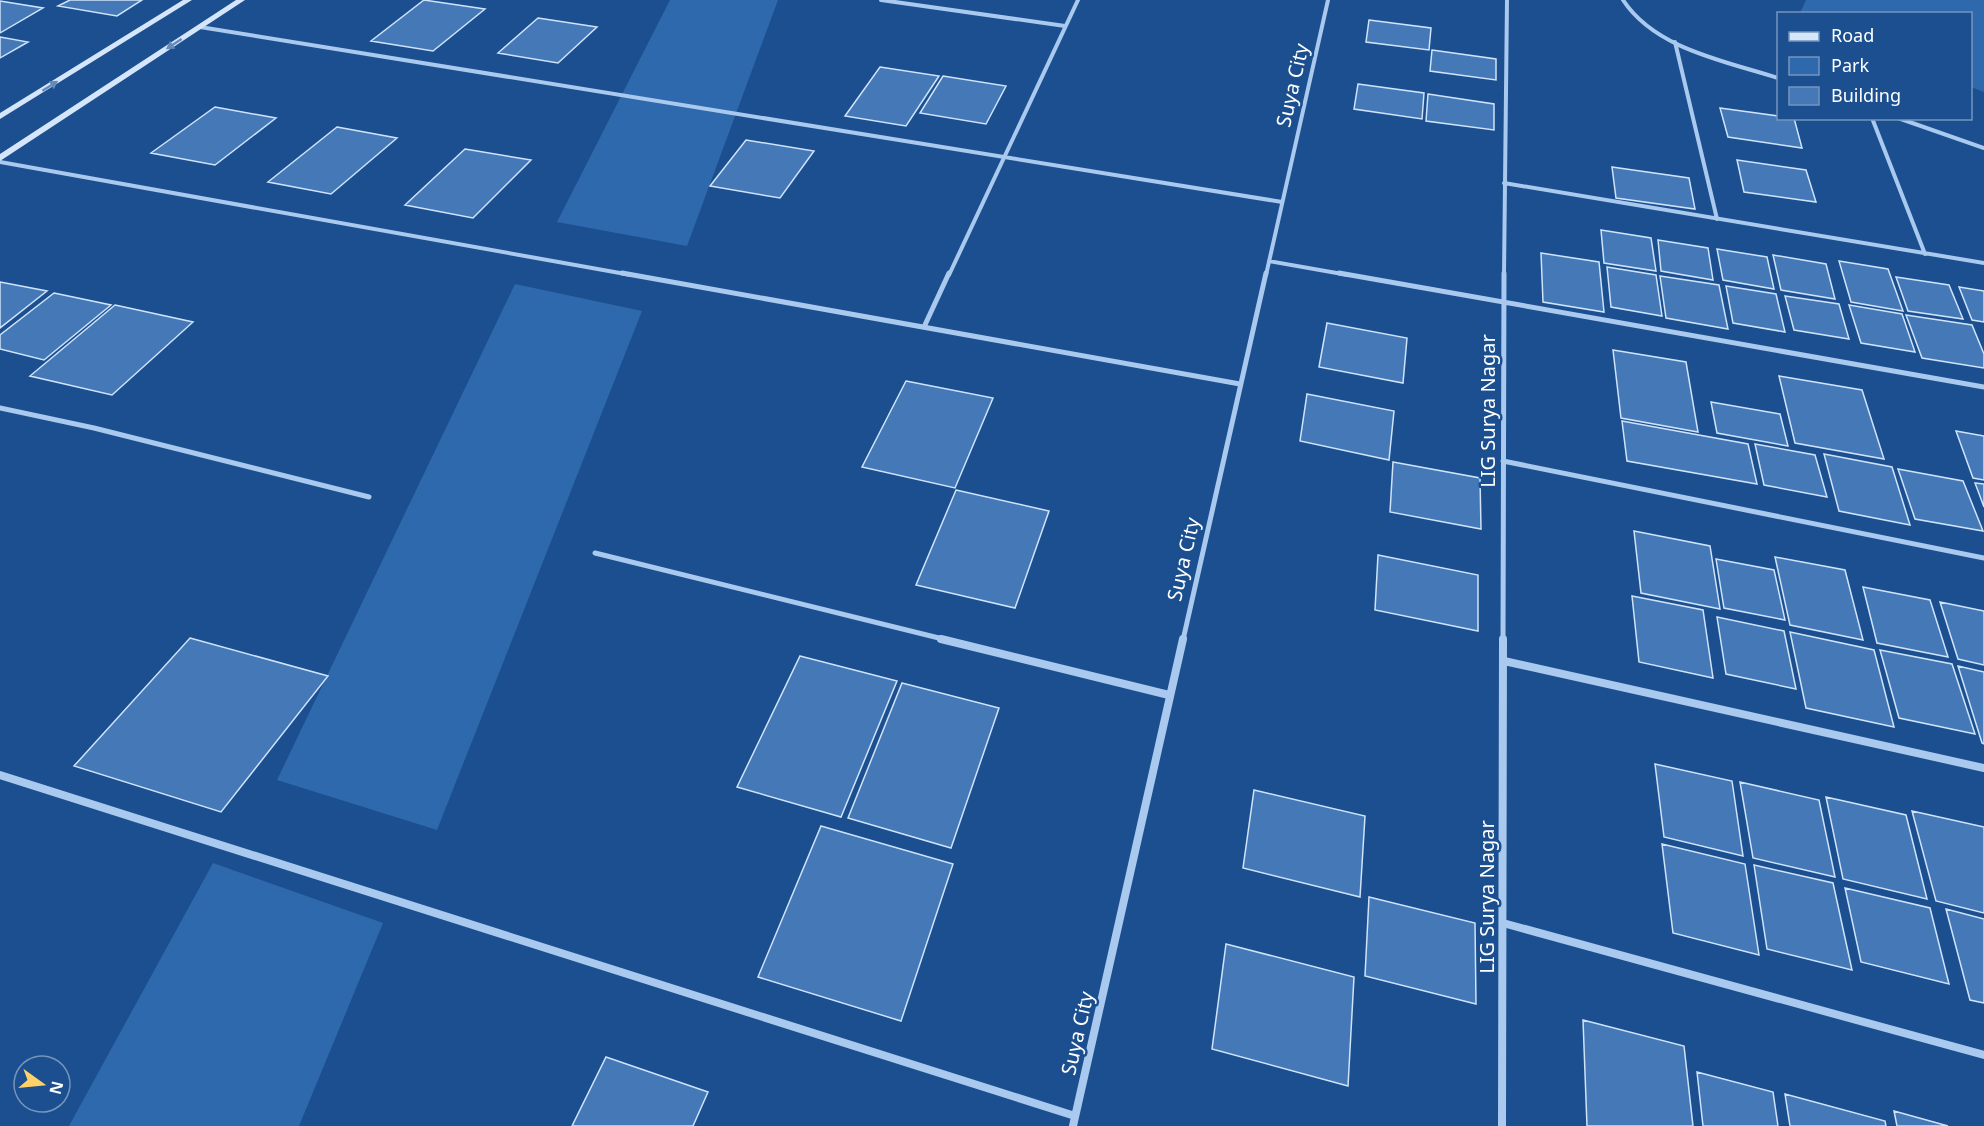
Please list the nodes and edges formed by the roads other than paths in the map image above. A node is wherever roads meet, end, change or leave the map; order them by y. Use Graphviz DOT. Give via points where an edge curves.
graph roads {
  1 [pos="188,0"];
  2 [pos="241,0"];
  3 [pos="881,0"];
  4 [pos="1077,0"];
  5 [pos="1328,0"];
  6 [pos="1507,0"];
  7 [pos="1623,0"];
  8 [pos="1065,26"];
  9 [pos="200,27"];
  10 [pos="1675,42"];
  11 [pos="1777,77"];
  12 [pos="0,117"];
  13 [pos="1873,120"];
  14 [pos="1904,120"];
  15 [pos="1984,148"];
  16 [pos="1003,158"];
  17 [pos="0,160"];
  18 [pos="1504,183"];
  19 [pos="1282,202"];
  20 [pos="1717,219"];
  21 [pos="1925,254"];
  22 [pos="1269,261"];
  23 [pos="1984,263"];
  24 [pos="1504,303"];
  25 [pos="924,327"];
  26 [pos="1240,384"];
  27 [pos="1984,387"];
  28 [pos="0,408"];
  29 [pos="1503,461"];
  30 [pos="369,497"];
  31 [pos="595,553"];
  32 [pos="1984,558"];
  33 [pos="1504,661"];
  34 [pos="1169,695"];
  35 [pos="1984,768"];
  36 [pos="0,775"];
  37 [pos="1503,923"];
  38 [pos="1984,1055"];
  39 [pos="1075,1116"];
  40 [pos="1073,1126"];
  41 [pos="1502,1126"];
  12 -- 1 [label="street, one-way"];
  2 -- 9 [label="street"];
  3 -- 8 [label="street"];
  4 -- 8 [label="street"];
  5 -- 19 [label="street, Suya City"];
  6 -- 18 [label="street, LIG Surya Nagar"];
  7 -- 10 [label="street" via="1644,27"];
  8 -- 16 [label="street"];
  9 -- 16 [label="street"];
  9 -- 17 [label="street, one-way"];
  10 -- 11 [label="street"];
  10 -- 20 [label="street"];
  13 -- 21 [label="street"];
  14 -- 15 [label="street"];
  16 -- 19 [label="street"];
  16 -- 25 [label="street"];
  17 -- 25 [label="street"];
  18 -- 20 [label="street"];
  18 -- 24 [label="street, LIG Surya Nagar"];
  19 -- 22 [label="street, Suya City"];
  20 -- 21 [label="street"];
  21 -- 23 [label="street"];
  22 -- 24 [label="street"];
  22 -- 26 [label="street, Suya City"];
  24 -- 27 [label="street"];
  24 -- 29 [label="street, LIG Surya Nagar"];
  25 -- 26 [label="street"];
  26 -- 34 [label="street, Suya City"];
  28 -- 30 [label="street"];
  29 -- 32 [label="street"];
  29 -- 33 [label="street, LIG Surya Nagar"];
  31 -- 34 [label="street"];
  33 -- 35 [label="street"];
  33 -- 37 [label="street, LIG Surya Nagar"];
  34 -- 39 [label="street, Suya City"];
  36 -- 39 [label="street"];
  37 -- 38 [label="street"];
  37 -- 41 [label="street, LIG Surya Nagar"];
  39 -- 40 [label="street, Suya City"];
}
